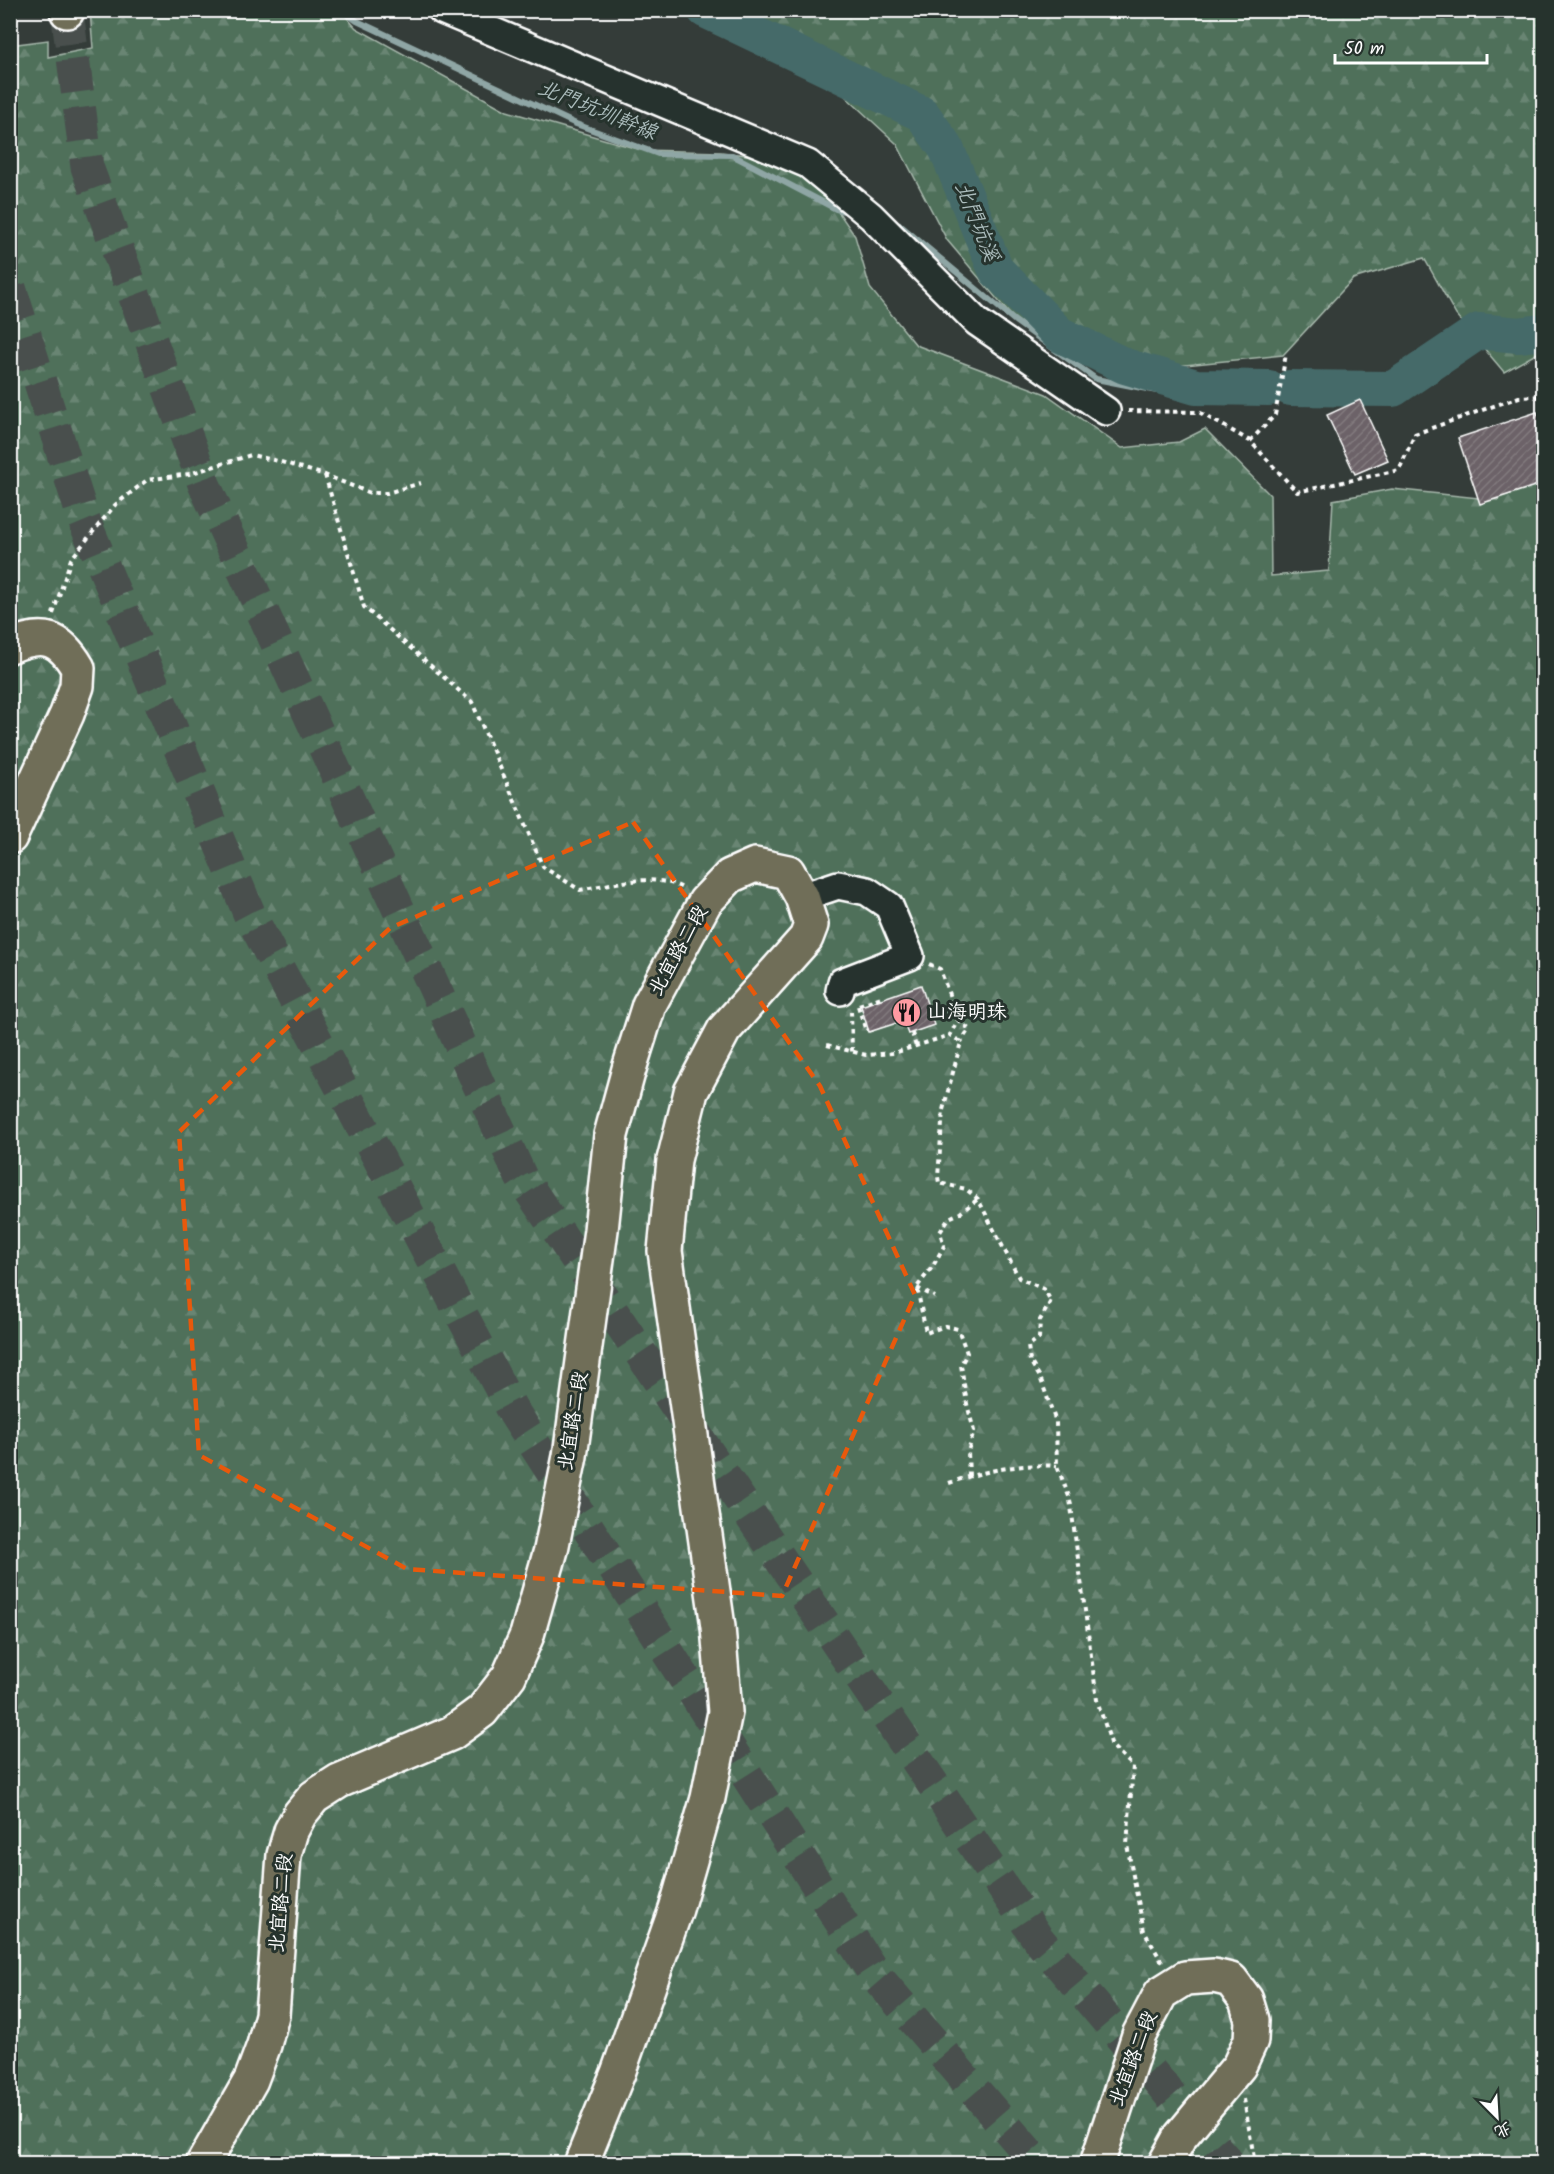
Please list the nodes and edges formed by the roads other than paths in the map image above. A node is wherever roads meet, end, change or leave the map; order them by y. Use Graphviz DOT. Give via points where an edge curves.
graph roads {
  1 [pos="442,10"];
  2 [pos="1106,411"];
  3 [pos="10,646"];
  4 [pos="10,837"];
  5 [pos="802,897"];
  6 [pos="849,1002"];
  7 [pos="203,2163"];
  8 [pos="580,2163"];
  9 [pos="1097,2163"];
  10 [pos="1165,2163"];
  1 -- 2 [label="lane" via="808,164 871,216 977,322"];
  3 -- 4 [label="main road" via="45,638 61,645 78,668 77,686 67,714"];
  5 -- 6 [label="lane" via="838,885 867,891 889,906 910,956 842,982"];
  5 -- 7 [label="main road, 北宜路二段" via="788,872 755,865 730,876 705,902 649,1005 611,1136 570,1456 551,1550 527,1635 509,1676 482,1711 452,1733 339,1781 314,1797 300,1814 284,1855 272,2015 264,2045 251,2080"];
  5 -- 8 [label="main road, 北宜路二段" via="811,925 806,938 724,1030 691,1092 674,1160 665,1251 718,1627 725,1712 708,1798 676,1909 618,2073"];
  9 -- 10 [label="main road, 北宜路二段" via="1139,2035 1161,1993 1185,1978 1214,1976 1231,1980 1246,2000 1252,2020 1251,2040 1239,2066 1180,2137"];
}
